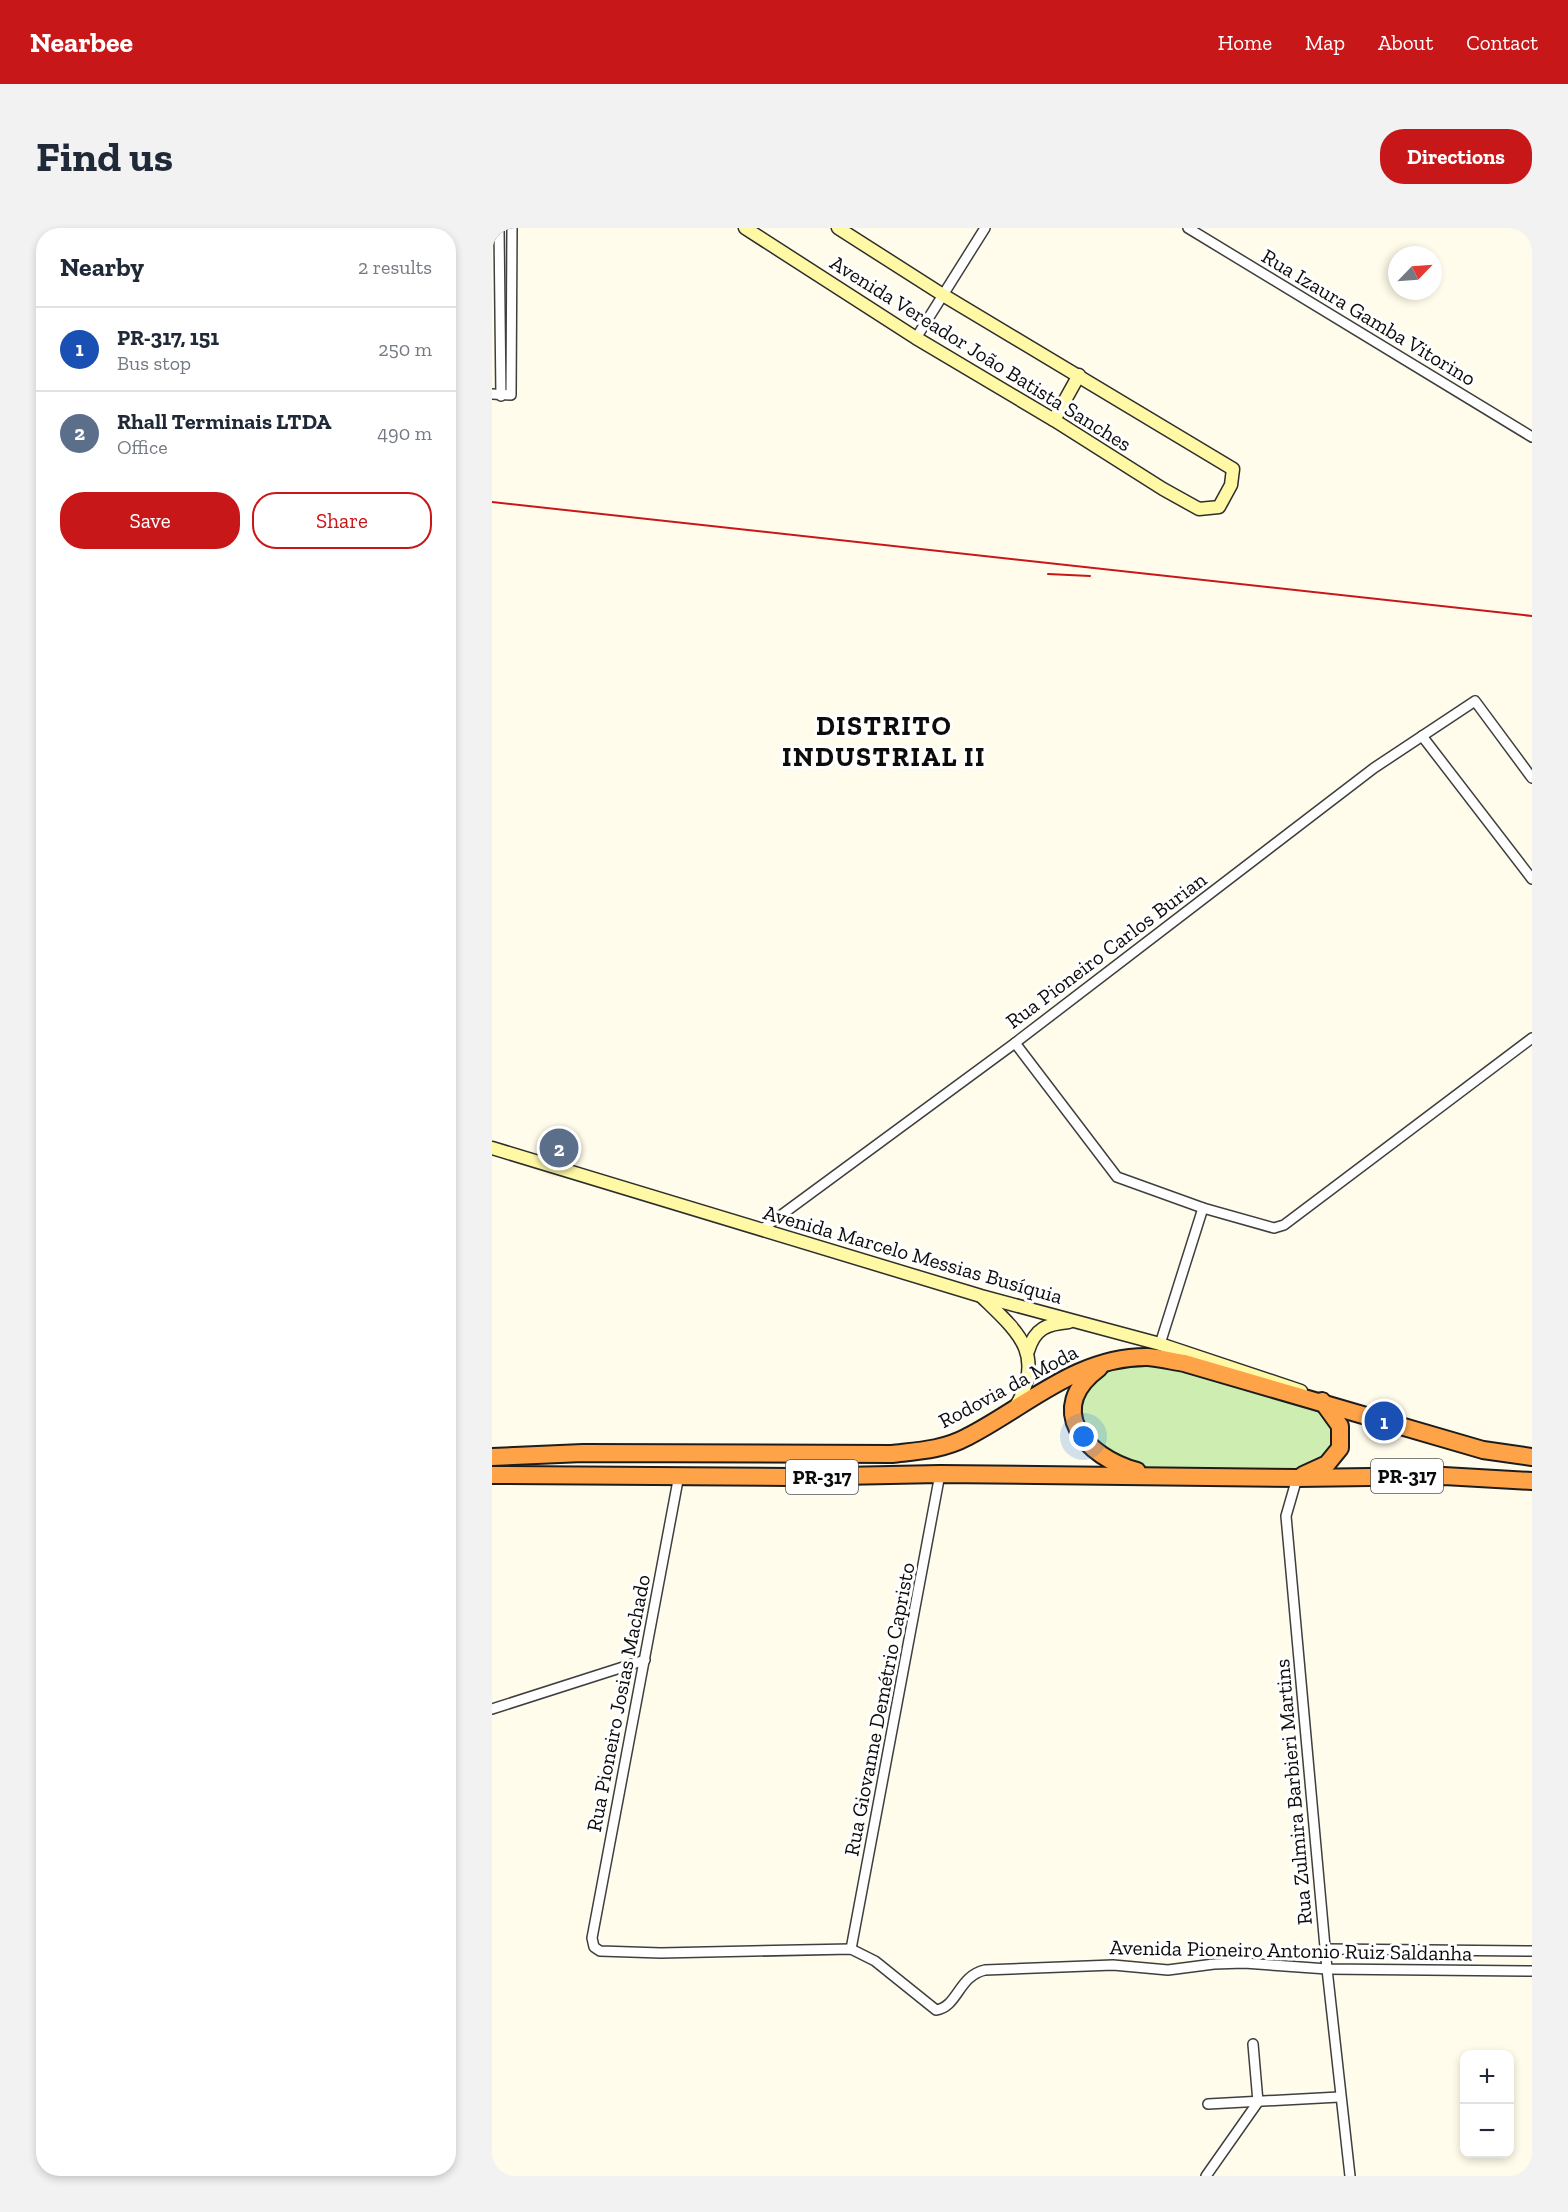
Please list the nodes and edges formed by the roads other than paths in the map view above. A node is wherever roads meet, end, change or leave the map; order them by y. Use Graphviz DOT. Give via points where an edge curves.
graph roads {
  1 [pos="499,228"];
  2 [pos="512,228"];
  3 [pos="745,228"];
  4 [pos="838,228"];
  5 [pos="985,228"];
  6 [pos="1188,228"];
  7 [pos="943,294"];
  8 [pos="916,338"];
  9 [pos="1079,375"];
  10 [pos="503,395"];
  11 [pos="1054,420"];
  12 [pos="1532,436"];
  13 [pos="1422,736"];
  14 [pos="1532,778"];
  15 [pos="1532,879"];
  16 [pos="1532,1038"];
  17 [pos="1015,1043"];
  18 [pos="492,1148"];
  19 [pos="1203,1208"];
  20 [pos="761,1230"];
  21 [pos="981,1296"];
  22 [pos="1076,1321"];
  23 [pos="1160,1344"];
  24 [pos="1028,1351"];
  25 [pos="1107,1362"];
  26 [pos="1321,1400"];
  27 [pos="1016,1407"];
  28 [pos="492,1457"];
  29 [pos="1532,1457"];
  30 [pos="940,1474"];
  31 [pos="492,1475"];
  32 [pos="679,1475"];
  33 [pos="1152,1476"];
  34 [pos="1297,1478"];
  35 [pos="1532,1481"];
  36 [pos="645,1659"];
  37 [pos="492,1710"];
  38 [pos="592,1938"];
  39 [pos="851,1949"];
  40 [pos="1326,1949"];
  41 [pos="1506,1950"];
  42 [pos="1532,1951"];
  43 [pos="1327,1970"];
  44 [pos="1507,1971"];
  45 [pos="1532,1971"];
  46 [pos="1253,2044"];
  47 [pos="1340,2097"];
  48 [pos="1258,2102"];
  49 [pos="1208,2104"];
  50 [pos="1206,2176"];
  51 [pos="1350,2176"];
  1 -- 10 [label="street"];
  2 -- 10 [label="street"];
  3 -- 8 [label="street, Avenida Vereador João Batista Sanches"];
  4 -- 7 [label="street, Avenida Vereador João Batista Sanches"];
  5 -- 7 [label="street"];
  6 -- 12 [label="street, Rua Izaura Gamba Vitorino"];
  7 -- 8 [label="street"];
  7 -- 9 [label="street, Avenida Vereador João Batista Sanches"];
  8 -- 11 [label="street, Avenida Vereador João Batista Sanches"];
  9 -- 11 [label="street"];
  9 -- 11 [label="street, Avenida Vereador João Batista Sanches" via="1233,469 1231,485 1219,507 1199,509"];
  13 -- 14 [label="street, Rua Pioneiro Carlos Burian" via="1475,701"];
  13 -- 15 [label="street"];
  13 -- 17 [label="street, Rua Pioneiro Carlos Burian" via="1374,768"];
  16 -- 19 [label="street" via="1284,1225 1269,1228"];
  17 -- 19 [label="street" via="1117,1177"];
  17 -- 20 [label="street, Rua Pioneiro Carlos Burian"];
  18 -- 20 [label="street, Avenida Marcelo Messias Busíquia"];
  19 -- 23 [label="street"];
  20 -- 21 [label="street, Avenida Marcelo Messias Busíquia"];
  21 -- 22 [label="street, Avenida Marcelo Messias Busíquia"];
  21 -- 24 [label="street" via="1016,1330"];
  22 -- 23 [label="street, Avenida Marcelo Messias Busíquia"];
  22 -- 24 [label="street" via="1039,1329"];
  23 -- 26 [label="street, Avenida Marcelo Messias Busíquia" via="1290,1386"];
  24 -- 27 [label="street" via="1029,1377"];
  25 -- 26 [label="highway, Rodovia da Moda / PR-317" via="1148,1357 1184,1363"];
  25 -- 27 [label="highway, Rodovia da Moda / PR-317" via="1067,1377"];
  25 -- 33 [label="highway" via="1087,1377 1073,1397 1071,1410 1076,1425 1088,1444 1111,1463"];
  26 -- 29 [label="highway, Rodovia da Moda / PR-317" via="1430,1436"];
  26 -- 34 [label="highway" via="1340,1426 1340,1448 1327,1464"];
  27 -- 28 [label="highway, Rodovia da Moda / PR-317" via="966,1438 934,1449 892,1454 583,1453"];
  30 -- 32 [label="highway, PR-317"];
  30 -- 33 [label="highway, PR-317"];
  30 -- 39 [label="street, Rua Giovanne Demétrio Capristo"];
  31 -- 32 [label="highway, PR-317"];
  32 -- 36 [label="street, Rua Pioneiro Josias Machado"];
  33 -- 34 [label="highway, PR-317"];
  34 -- 35 [label="highway, PR-317" via="1444,1476"];
  34 -- 40 [label="street, Rua Zulmira Barbieri Martins" via="1286,1516"];
  36 -- 37 [label="street"];
  36 -- 38 [label="street, Rua Pioneiro Josias Machado"];
  38 -- 39 [label="street, Avenida Pioneiro Antonio Ruiz Saldanha" via="594,1947 600,1951 617,1953"];
  39 -- 43 [label="street, Avenida Pioneiro Antonio Ruiz Saldanha" via="875,1961 936,2010 948,2005 972,1974 985,1970 1113,1965 1168,1970 1244,1963"];
  40 -- 41 [label="street, Avenida Pioneiro Antonio Ruiz Saldanha"];
  40 -- 43 [label="street, Rua Zulmira Barbieri Martins"];
  41 -- 42 [label="street, Avenida Pioneiro Antonio Ruiz Saldanha"];
  41 -- 44 [label="street"];
  43 -- 44 [label="street, Avenida Pioneiro Antonio Ruiz Saldanha"];
  43 -- 47 [label="street, Rua Zulmira Barbieri Martins"];
  44 -- 45 [label="street, Avenida Pioneiro Antonio Ruiz Saldanha"];
  46 -- 48 [label="street"];
  47 -- 48 [label="street"];
  47 -- 51 [label="street, Rua Zulmira Barbieri Martins"];
  48 -- 49 [label="street"];
  48 -- 50 [label="street"];
}
